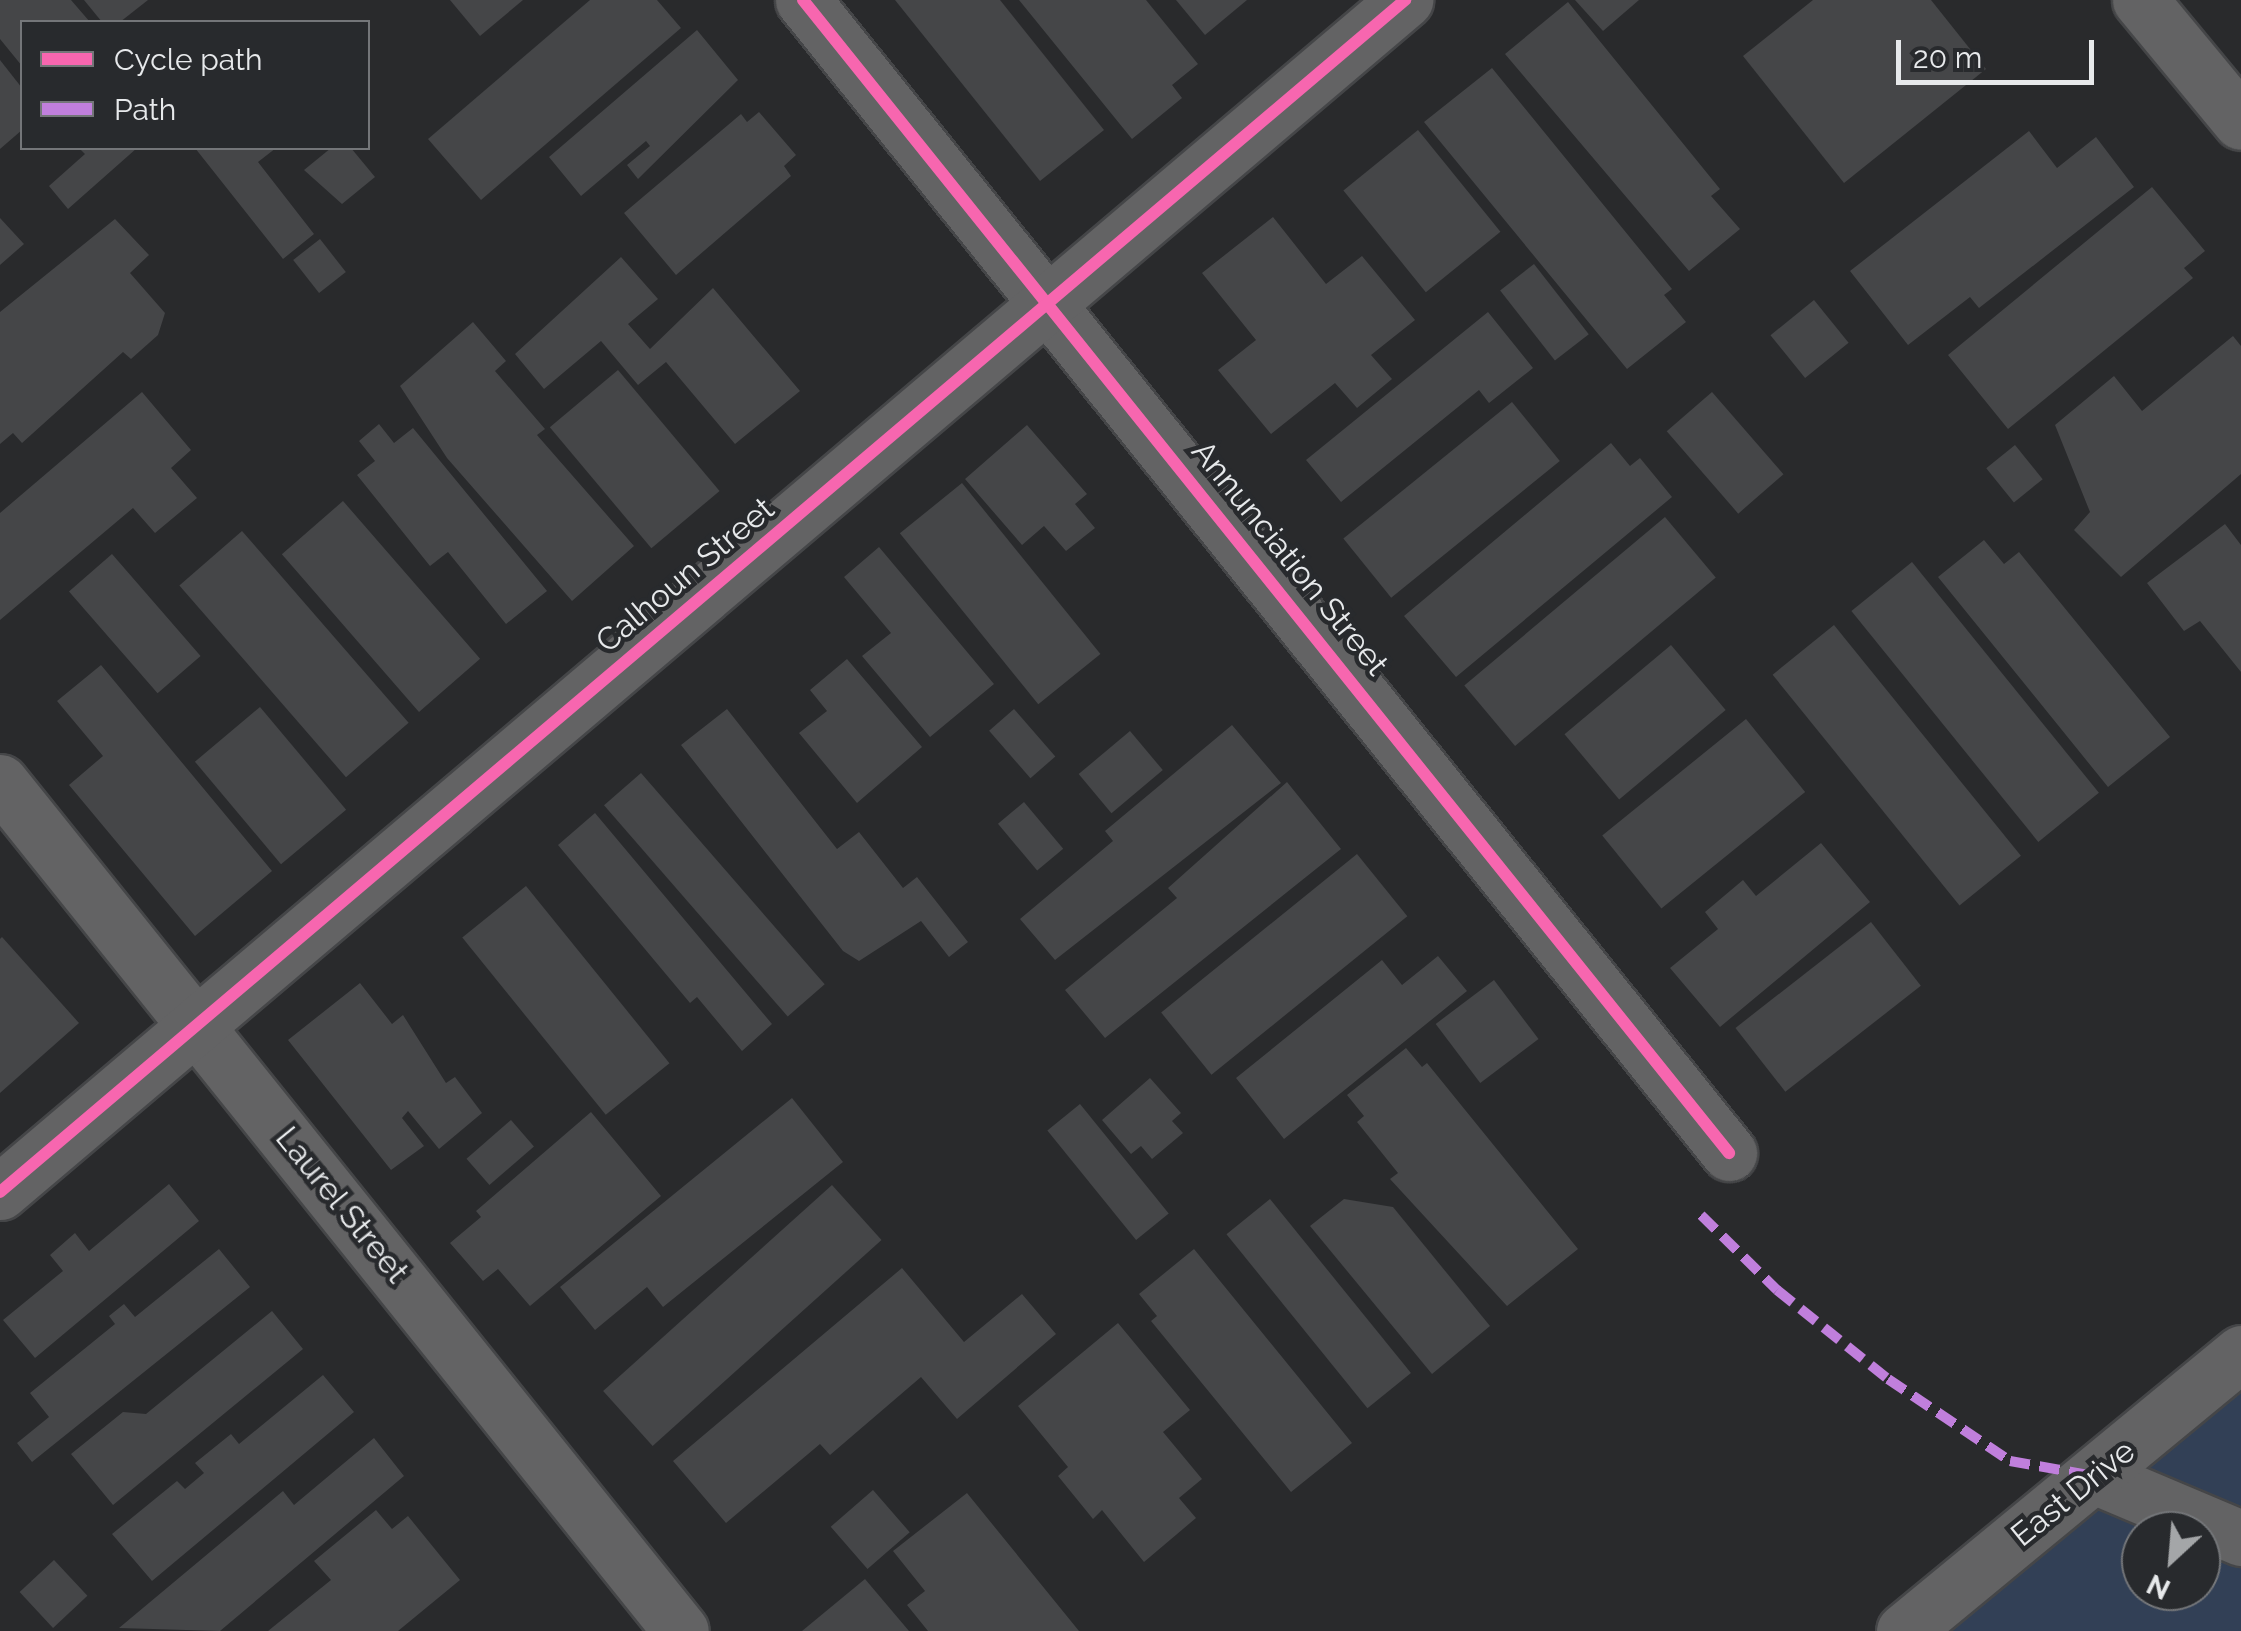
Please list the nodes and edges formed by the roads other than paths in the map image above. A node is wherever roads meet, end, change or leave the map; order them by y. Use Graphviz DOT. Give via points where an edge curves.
graph roads {
  1 [pos="803,0"];
  2 [pos="1405,0"];
  3 [pos="2140,0"];
  4 [pos="2230,86"];
  5 [pos="1049,300"];
  6 [pos="0,782"];
  7 [pos="198,1024"];
  8 [pos="1729,1153"];
  9 [pos="0,1192"];
  10 [pos="2241,1353"];
  11 [pos="2094,1476"];
  12 [pos="2241,1538"];
  13 [pos="682,1631"];
  14 [pos="1904,1631"];
  1 -- 5 [label="street, Annunciation Street"];
  2 -- 5 [label="street, Calhoun Street"];
  3 -- 4 [label="street"];
  5 -- 7 [label="street, Calhoun Street"];
  5 -- 8 [label="street, Annunciation Street"];
  6 -- 7 [label="street, Laurel Street"];
  7 -- 9 [label="street, Calhoun Street"];
  7 -- 13 [label="street, Laurel Street"];
  10 -- 11 [label="street, East Drive"];
  11 -- 12 [label="street"];
  11 -- 14 [label="street, East Drive"];
}
